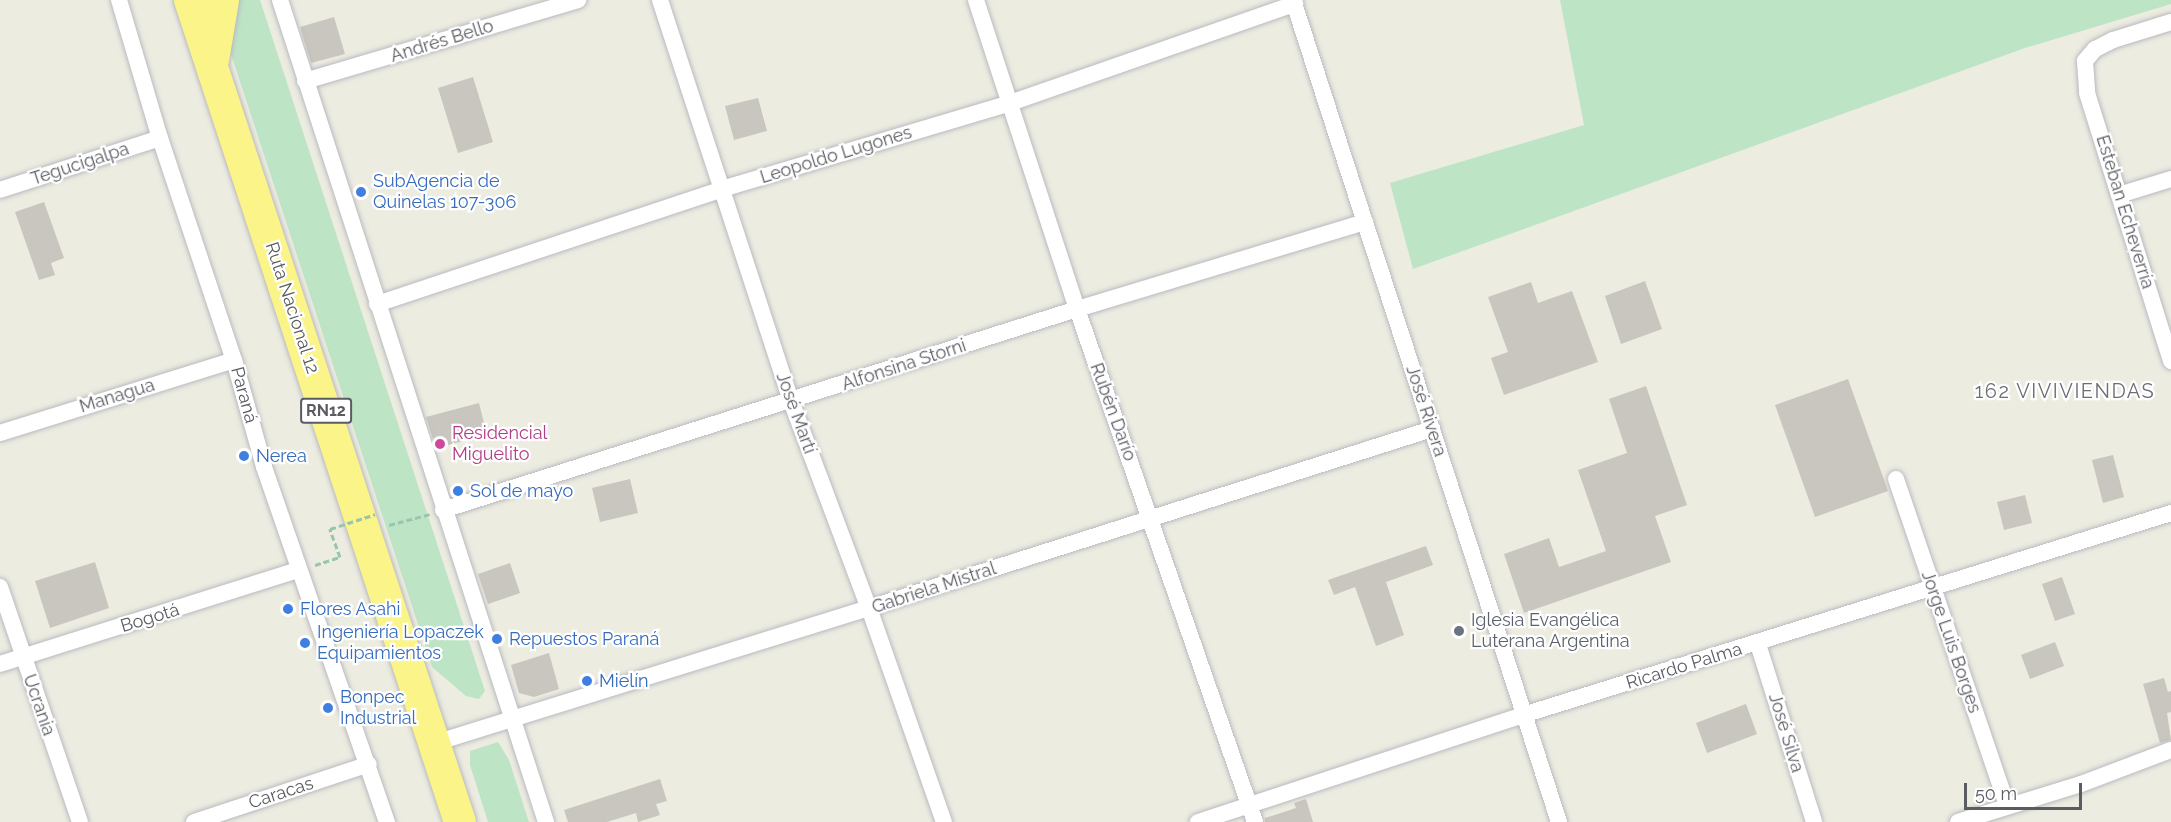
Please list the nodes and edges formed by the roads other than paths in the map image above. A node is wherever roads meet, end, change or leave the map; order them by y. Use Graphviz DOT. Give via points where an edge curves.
graph roads {
  1 [pos="119,0"];
  2 [pos="190,0"];
  3 [pos="223,0"];
  4 [pos="280,0"];
  5 [pos="578,0"];
  6 [pos="660,0"];
  7 [pos="976,0"];
  8 [pos="1294,2"];
  9 [pos="2171,22"];
  10 [pos="213,64"];
  11 [pos="305,81"];
  12 [pos="1010,103"];
  13 [pos="160,138"];
  14 [pos="2171,179"];
  15 [pos="722,189"];
  16 [pos="0,190"];
  17 [pos="2119,195"];
  18 [pos="1365,222"];
  19 [pos="377,304"];
  20 [pos="1077,309"];
  21 [pos="2168,340"];
  22 [pos="234,360"];
  23 [pos="2171,362"];
  24 [pos="791,401"];
  25 [pos="1432,429"];
  26 [pos="0,433"];
  27 [pos="1896,479"];
  28 [pos="443,510"];
  29 [pos="2171,513"];
  30 [pos="1151,519"];
  31 [pos="299,570"];
  32 [pos="0,587"];
  33 [pos="1932,588"];
  34 [pos="869,608"];
  35 [pos="1758,644"];
  36 [pos="22,658"];
  37 [pos="0,664"];
  38 [pos="1524,715"];
  39 [pos="512,718"];
  40 [pos="435,743"];
  41 [pos="2171,752"];
  42 [pos="369,764"];
  43 [pos="2007,805"];
  44 [pos="1252,814"];
  45 [pos="1988,817"];
  46 [pos="80,822"];
  47 [pos="194,822"];
  48 [pos="387,822"];
  49 [pos="460,822"];
  50 [pos="546,822"];
  51 [pos="944,822"];
  52 [pos="1198,822"];
  53 [pos="1559,822"];
  54 [pos="1814,822"];
  55 [pos="1958,822"];
  1 -- 13 [label="street, Paraná"];
  2 -- 10 [label="highway, Ruta Nacional 12 / RN12"];
  3 -- 10 [label="highway"];
  4 -- 11 [label="street"];
  5 -- 11 [label="street, Andrés Bello"];
  6 -- 15 [label="street, José Martí"];
  7 -- 12 [label="street, Rubén Darío"];
  8 -- 12 [label="street, Leopoldo Lugones"];
  8 -- 18 [label="street, José Rivera"];
  9 -- 17 [label="street, Esteban Echeverría" via="2113,40 2095,49 2085,61 2087,93"];
  10 -- 40 [label="highway, Ruta Nacional 12 / RN12"];
  11 -- 19 [label="street"];
  12 -- 15 [label="street, Leopoldo Lugones"];
  12 -- 20 [label="street, Rubén Darío"];
  13 -- 16 [label="street, Tegucigalpa"];
  13 -- 22 [label="street, Paraná"];
  14 -- 17 [label="street"];
  15 -- 19 [label="street, Leopoldo Lugones"];
  15 -- 24 [label="street, José Martí"];
  17 -- 21 [label="street, Esteban Echeverría"];
  18 -- 20 [label="street, Alfonsina Storni"];
  18 -- 25 [label="street, José Rivera"];
  19 -- 28 [label="street"];
  20 -- 24 [label="street, Alfonsina Storni"];
  20 -- 30 [label="street, Rubén Darío"];
  21 -- 23 [label="street, Esteban Echeverría"];
  22 -- 26 [label="street, Managua"];
  22 -- 31 [label="street, Paraná"];
  24 -- 28 [label="street, Alfonsina Storni"];
  24 -- 34 [label="street, José Martí"];
  25 -- 30 [label="street, Gabriela Mistral"];
  25 -- 38 [label="street, José Rivera"];
  27 -- 33 [label="street, Jorge Luis Borges"];
  28 -- 39 [label="street"];
  29 -- 33 [label="street, Ricardo Palma"];
  30 -- 34 [label="street, Gabriela Mistral"];
  30 -- 44 [label="street, Rubén Darío"];
  31 -- 36 [label="street, Bogotá"];
  31 -- 42 [label="street, Paraná"];
  32 -- 36 [label="street, Ucrania"];
  33 -- 35 [label="street, Ricardo Palma"];
  33 -- 43 [label="street, Jorge Luis Borges"];
  34 -- 39 [label="street, Gabriela Mistral"];
  34 -- 51 [label="street, José Martí"];
  35 -- 38 [label="street, Ricardo Palma"];
  35 -- 54 [label="street, José Silva"];
  36 -- 37 [label="street, Bogotá"];
  36 -- 46 [label="street, Ucrania"];
  38 -- 44 [label="street, Ricardo Palma"];
  38 -- 53 [label="street, José Rivera"];
  39 -- 40 [label="street, Gabriela Mistral"];
  39 -- 50 [label="street"];
  40 -- 49 [label="highway, Ruta Nacional 12 / RN12"];
  41 -- 43 [label="street"];
  42 -- 47 [label="street, Caracas"];
  42 -- 48 [label="street, Paraná"];
  43 -- 45 [label="street"];
  44 -- 52 [label="street, Ricardo Palma"];
  45 -- 55 [label="street"];
}
